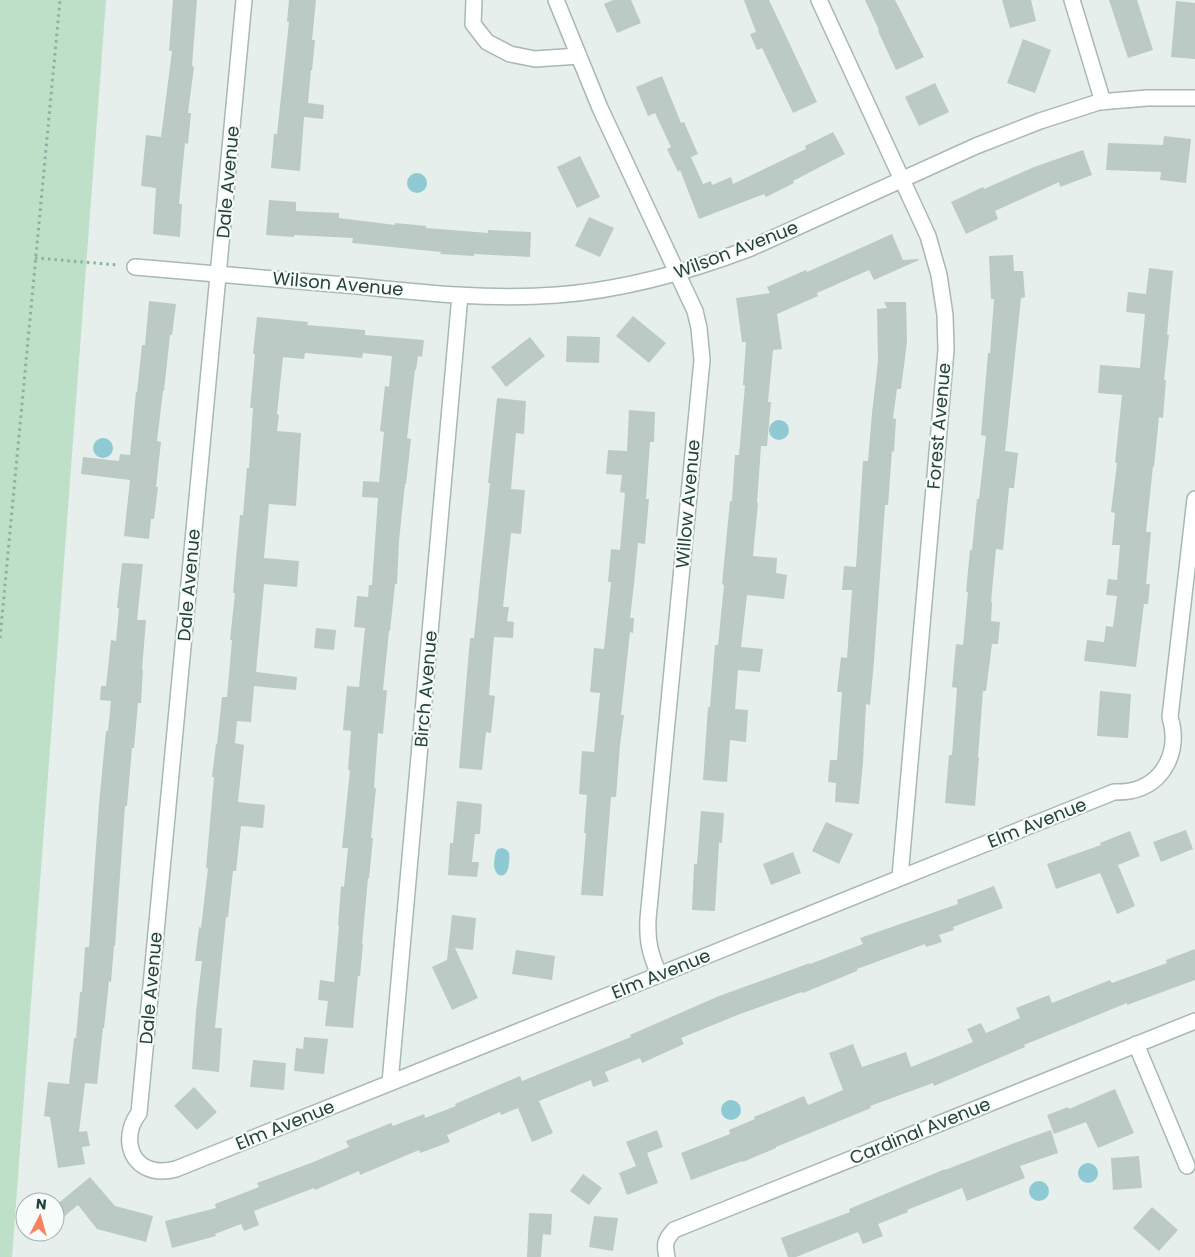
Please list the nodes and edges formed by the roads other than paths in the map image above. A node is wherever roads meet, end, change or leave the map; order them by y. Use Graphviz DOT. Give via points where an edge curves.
graph roads {
  1 [pos="244,0"];
  2 [pos="474,0"];
  3 [pos="556,0"];
  4 [pos="819,0"];
  5 [pos="1072,0"];
  6 [pos="579,56"];
  7 [pos="1195,98"];
  8 [pos="1103,102"];
  9 [pos="902,179"];
  10 [pos="135,267"];
  11 [pos="678,273"];
  12 [pos="219,274"];
  13 [pos="460,295"];
  14 [pos="1195,499"];
  15 [pos="900,877"];
  16 [pos="659,975"];
  17 [pos="1195,1021"];
  18 [pos="1136,1044"];
  19 [pos="390,1083"];
  20 [pos="142,1164"];
  21 [pos="1187,1166"];
  22 [pos="667,1257"];
  1 -- 12 [label="street, Dale Avenue"];
  2 -- 6 [label="street" via="474,24 487,42 510,54 535,59"];
  3 -- 6 [label="street, Willow Avenue"];
  4 -- 9 [label="street, Forest Avenue"];
  5 -- 8 [label="street"];
  6 -- 11 [label="street, Willow Avenue"];
  7 -- 8 [label="street, Wilson Avenue"];
  8 -- 9 [label="street, Wilson Avenue" via="1040,121"];
  9 -- 11 [label="street, Wilson Avenue" via="750,248"];
  9 -- 15 [label="street, Forest Avenue" via="928,236 939,275 946,350"];
  10 -- 12 [label="street, Wilson Avenue"];
  11 -- 13 [label="street, Wilson Avenue" via="607,289 557,295"];
  11 -- 16 [label="street, Willow Avenue" via="695,311 702,360 648,919 649,948"];
  12 -- 13 [label="street, Wilson Avenue"];
  12 -- 20 [label="street, Dale Avenue" via="139,1113 129,1131 134,1156"];
  13 -- 19 [label="street, Birch Avenue"];
  14 -- 15 [label="street, Elm Avenue" via="1170,717 1174,743 1167,765 1158,777 1146,785 1114,792"];
  15 -- 16 [label="street, Elm Avenue"];
  16 -- 19 [label="street, Elm Avenue"];
  17 -- 18 [label="street, Cardinal Avenue"];
  18 -- 21 [label="street"];
  18 -- 22 [label="street, Cardinal Avenue" via="674,1230 667,1238"];
  19 -- 20 [label="street, Elm Avenue" via="176,1169 152,1170"];
}
